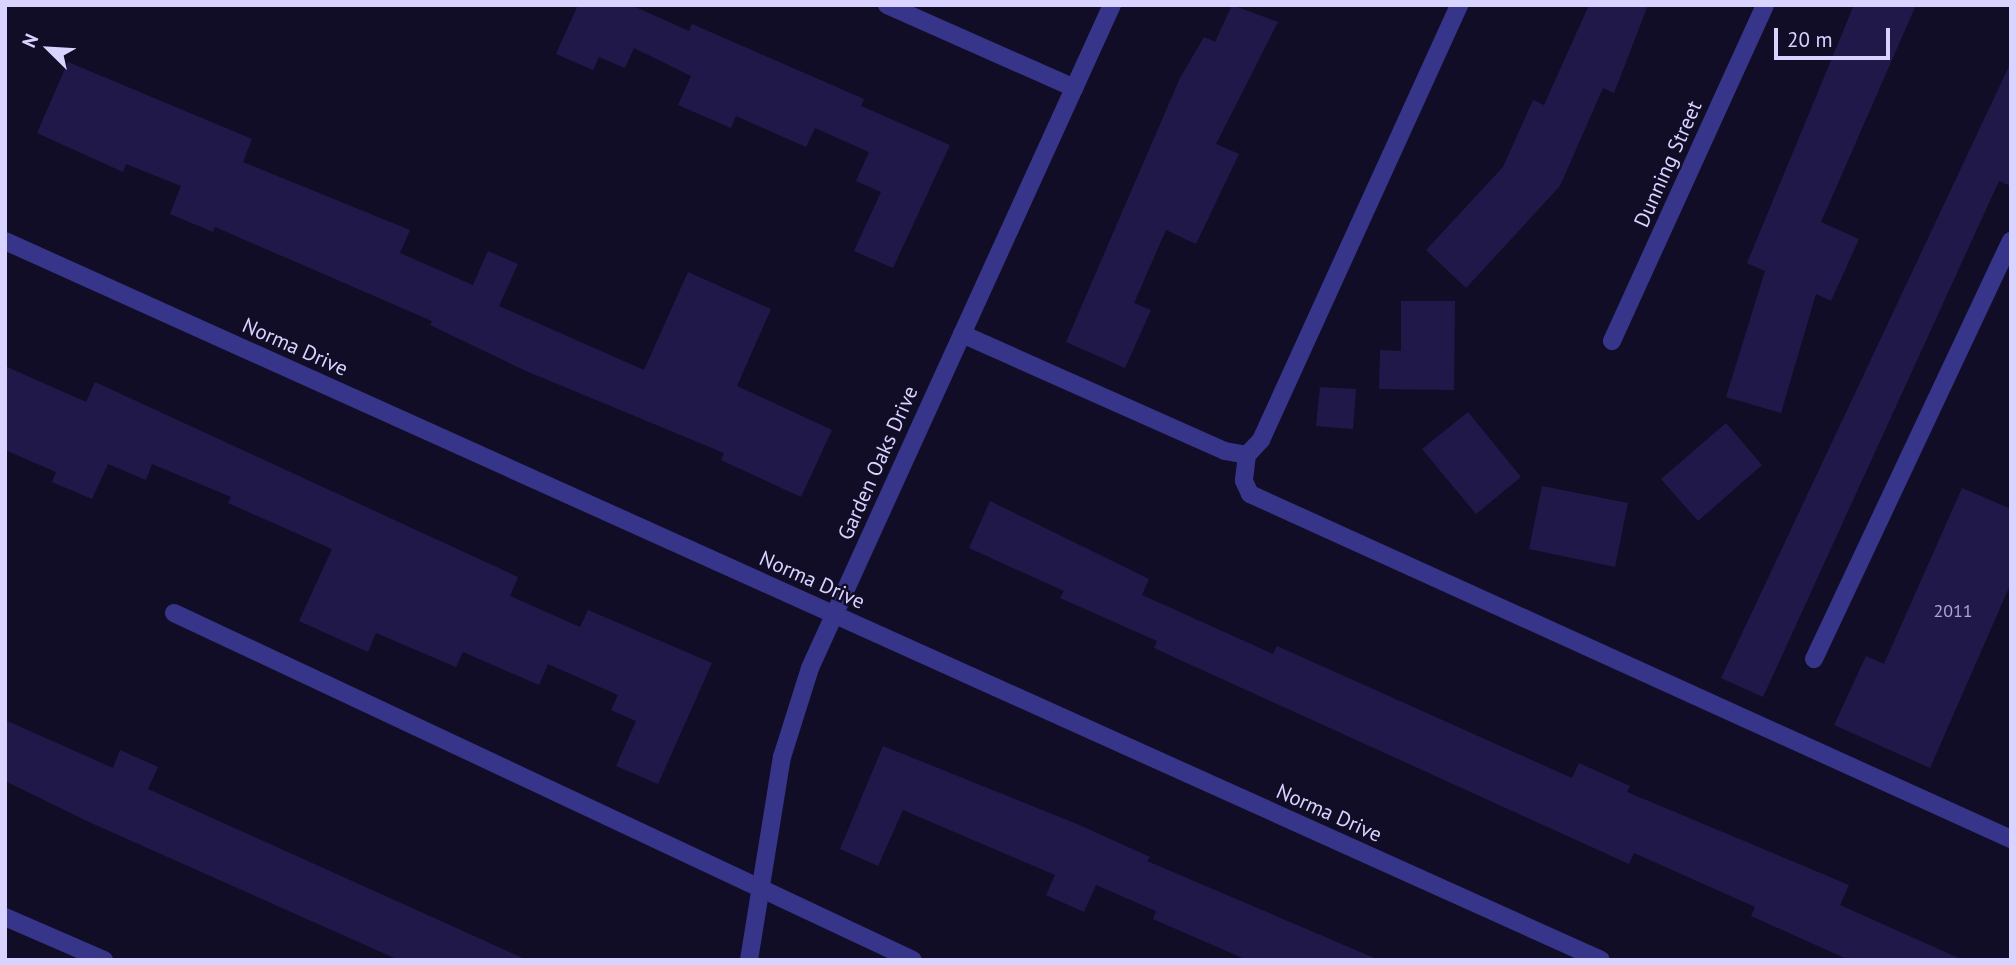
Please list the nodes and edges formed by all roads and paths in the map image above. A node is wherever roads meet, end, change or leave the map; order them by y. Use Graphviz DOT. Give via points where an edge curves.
graph roads {
  1 [pos="887,5"];
  2 [pos="1112,5"];
  3 [pos="1459,5"];
  4 [pos="1765,5"];
  5 [pos="1074,88"];
  6 [pos="5,241"];
  7 [pos="2011,241"];
  8 [pos="962,334"];
  9 [pos="1612,341"];
  10 [pos="1247,455"];
  11 [pos="174,613"];
  12 [pos="835,615"];
  13 [pos="1814,659"];
  14 [pos="2011,839"];
  15 [pos="760,891"];
  16 [pos="5,917"];
  17 [pos="104,960"];
  18 [pos="749,960"];
  19 [pos="913,960"];
  20 [pos="1601,960"];
  1 -- 5 [label="street"];
  2 -- 5 [label="street, Garden Oaks Drive"];
  3 -- 10 [label="street" via="1261,440"];
  4 -- 9 [label="street, Dunning Street"];
  5 -- 8 [label="street, Garden Oaks Drive"];
  6 -- 12 [label="street, Norma Drive"];
  7 -- 13 [label="street"];
  8 -- 10 [label="street" via="1226,451"];
  8 -- 12 [label="street, Garden Oaks Drive"];
  10 -- 14 [label="street" via="1244,481 1250,494"];
  11 -- 15 [label="street"];
  12 -- 15 [label="street, Garden Oaks Drive" via="782,757"];
  12 -- 20 [label="street, Norma Drive"];
  15 -- 18 [label="street, Garden Oaks Drive"];
  15 -- 19 [label="street"];
  16 -- 17 [label="street"];
}
